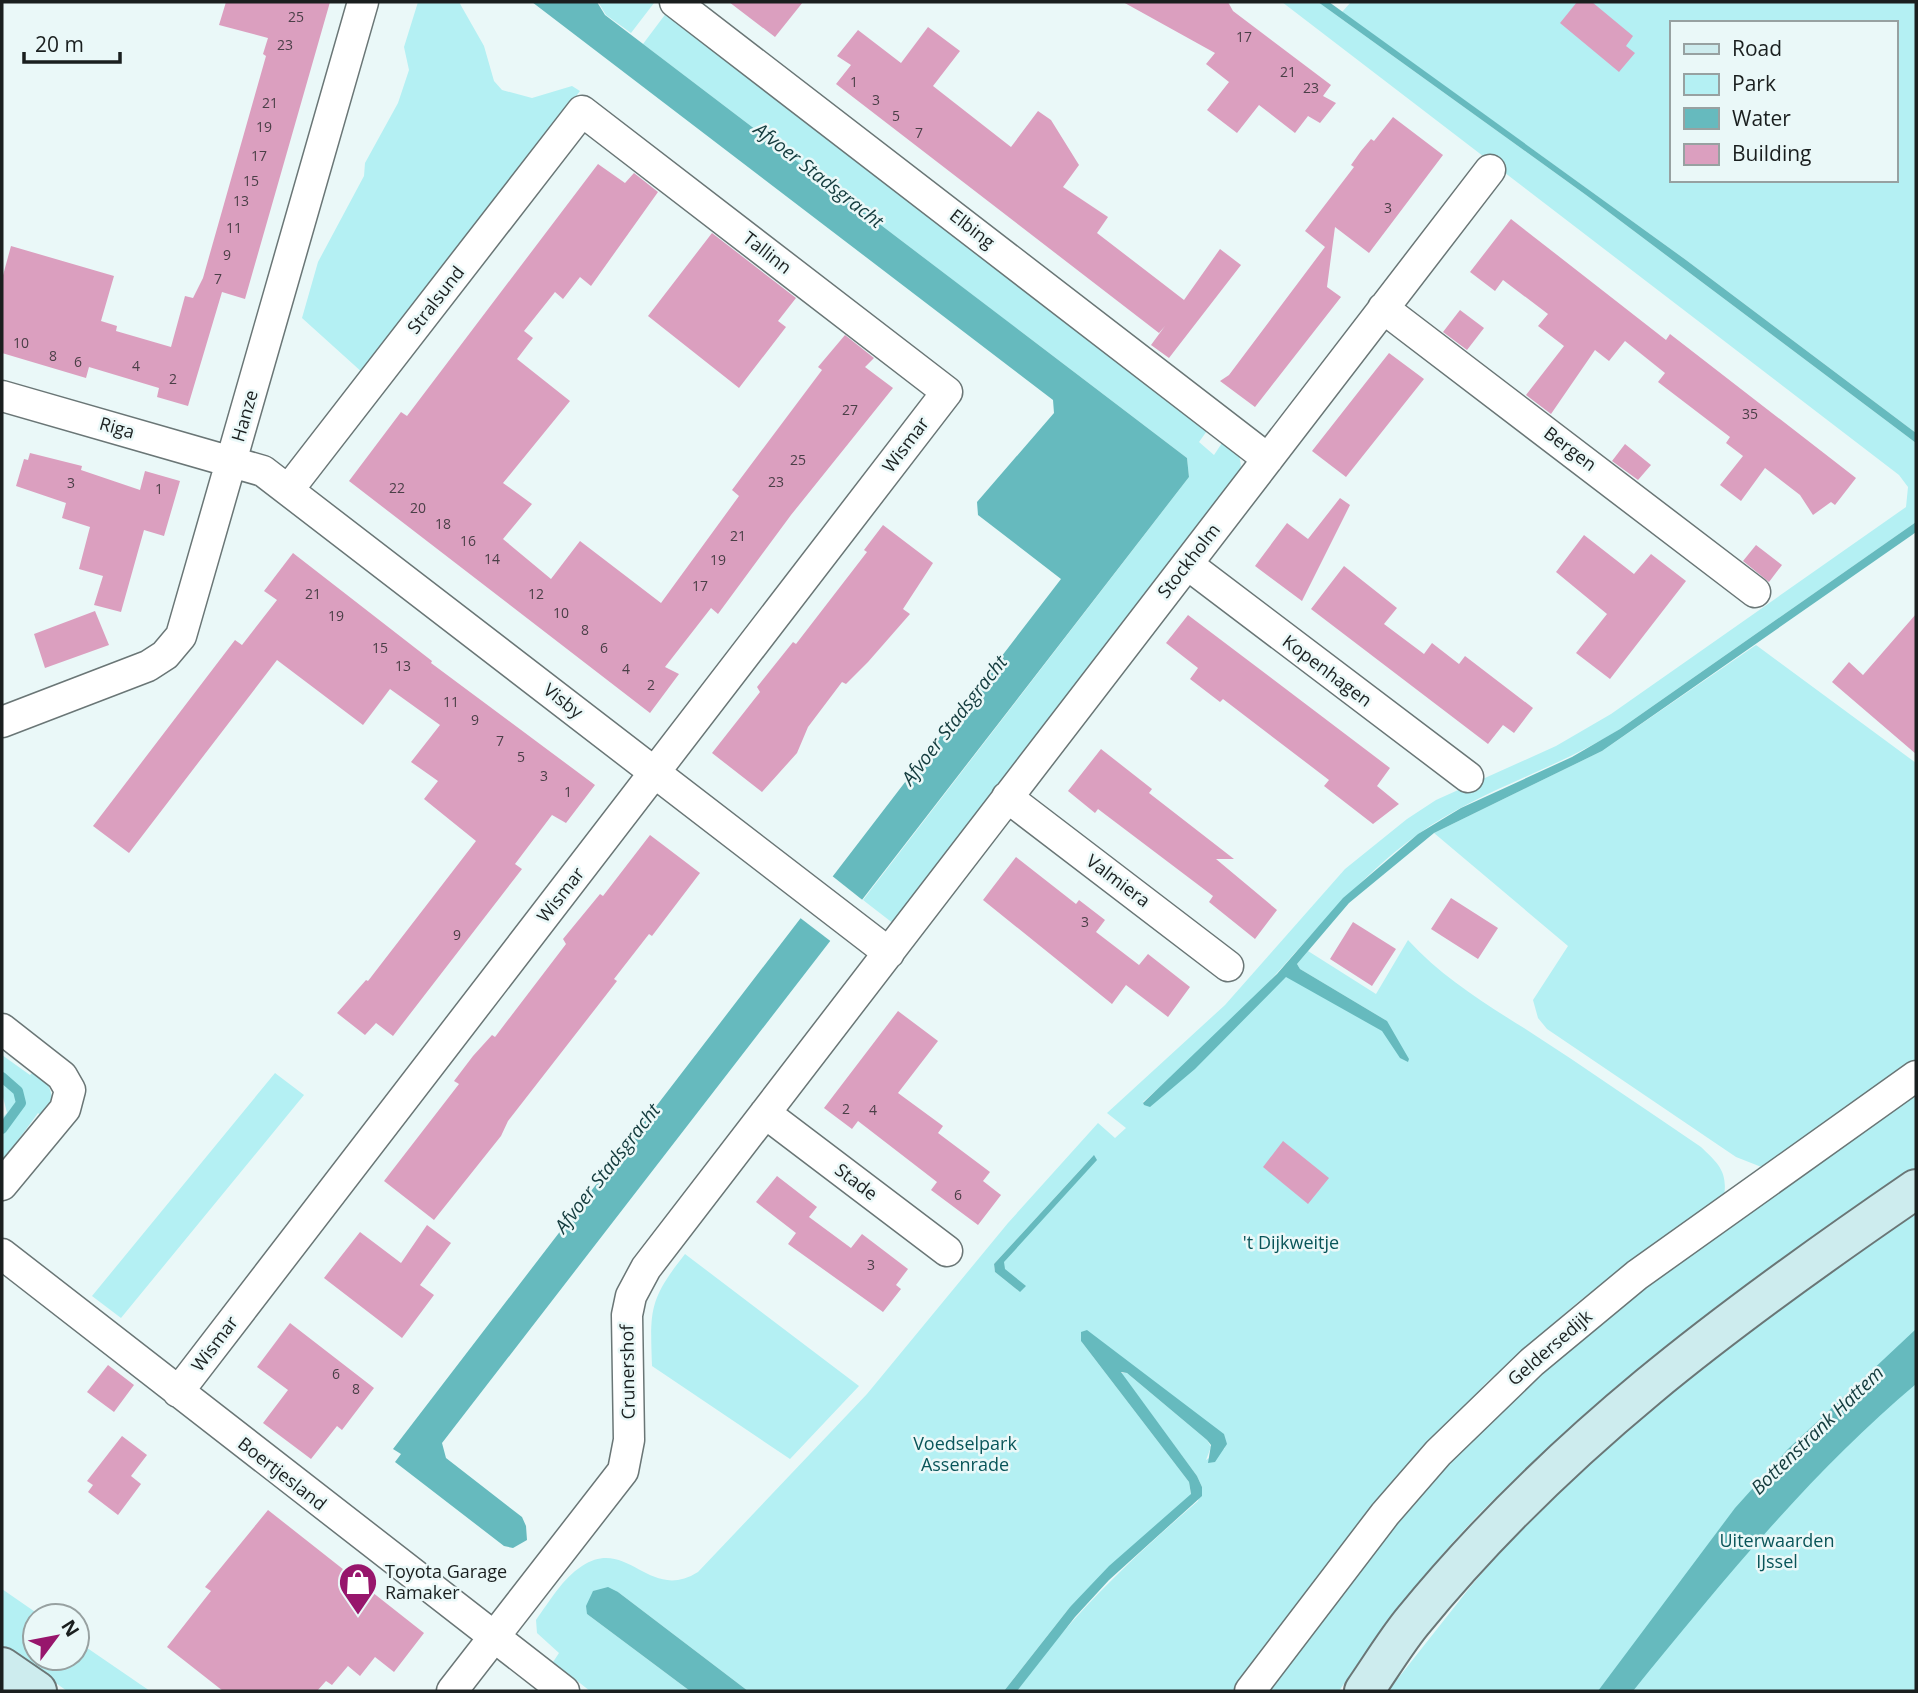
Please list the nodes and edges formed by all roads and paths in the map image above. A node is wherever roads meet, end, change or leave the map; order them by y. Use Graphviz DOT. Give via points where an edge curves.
graph roads {
  1 [pos="363,2"];
  2 [pos="675,2"];
  3 [pos="582,111"];
  4 [pos="1490,170"];
  5 [pos="1383,308"];
  6 [pos="2,396"];
  7 [pos="943,397"];
  8 [pos="1268,459"];
  9 [pos="232,460"];
  10 [pos="289,489"];
  11 [pos="1187,564"];
  12 [pos="1755,592"];
  13 [pos="2,722"];
  14 [pos="654,772"];
  15 [pos="1468,777"];
  16 [pos="1007,797"];
  17 [pos="880,946"];
  18 [pos="1228,966"];
  19 [pos="2,1029"];
  20 [pos="1916,1076"];
  21 [pos="765,1113"];
  22 [pos="2,1185"];
  23 [pos="1916,1189"];
  24 [pos="947,1251"];
  25 [pos="2,1254"];
  26 [pos="178,1392"];
  27 [pos="494,1637"];
  28 [pos="2,1667"];
  29 [pos="37,1691"];
  30 [pos="452,1691"];
  31 [pos="564,1691"];
  32 [pos="1250,1691"];
  33 [pos="1364,1691"];
  1 -- 9 [label="street, Hanze"];
  2 -- 8 [label="street, Elbing"];
  3 -- 7 [label="street, Tallinn" via="947,391"];
  3 -- 10 [label="street, Stralsund"];
  4 -- 5 [label="street, Stockholm"];
  5 -- 8 [label="street, Stockholm"];
  5 -- 12 [label="street, Bergen"];
  6 -- 9 [label="street, Riga"];
  7 -- 14 [label="street, Wismar"];
  8 -- 11 [label="street, Stockholm"];
  9 -- 10 [label="street, Visby" via="263,471"];
  9 -- 13 [label="street, Hanze" via="186,623 174,646 134,672"];
  10 -- 14 [label="street, Visby"];
  11 -- 15 [label="street, Kopenhagen"];
  11 -- 16 [label="street, Stockholm"];
  14 -- 17 [label="street, Visby"];
  14 -- 26 [label="street, Wismar"];
  16 -- 17 [label="street, Stockholm"];
  16 -- 18 [label="street, Valmiera"];
  17 -- 21 [label="street, Crunershof"];
  19 -- 22 [label="street" via="62,1076 70,1090 65,1109"];
  20 -- 32 [label="street, Geldersedijk" via="1647,1268 1532,1362 1438,1453 1385,1514"];
  21 -- 24 [label="street, Stade"];
  21 -- 27 [label="street, Crunershof" via="646,1268 631,1296 626,1335 629,1440 623,1471"];
  23 -- 33 [label="main road" via="1704,1339 1584,1438 1412,1623"];
  25 -- 26 [label="street, Boertjesland"];
  26 -- 27 [label="street, Boertjesland"];
  27 -- 30 [label="street, Crunershof"];
  27 -- 31 [label="street, Boertjesland"];
  28 -- 29 [label="main road"];
}
